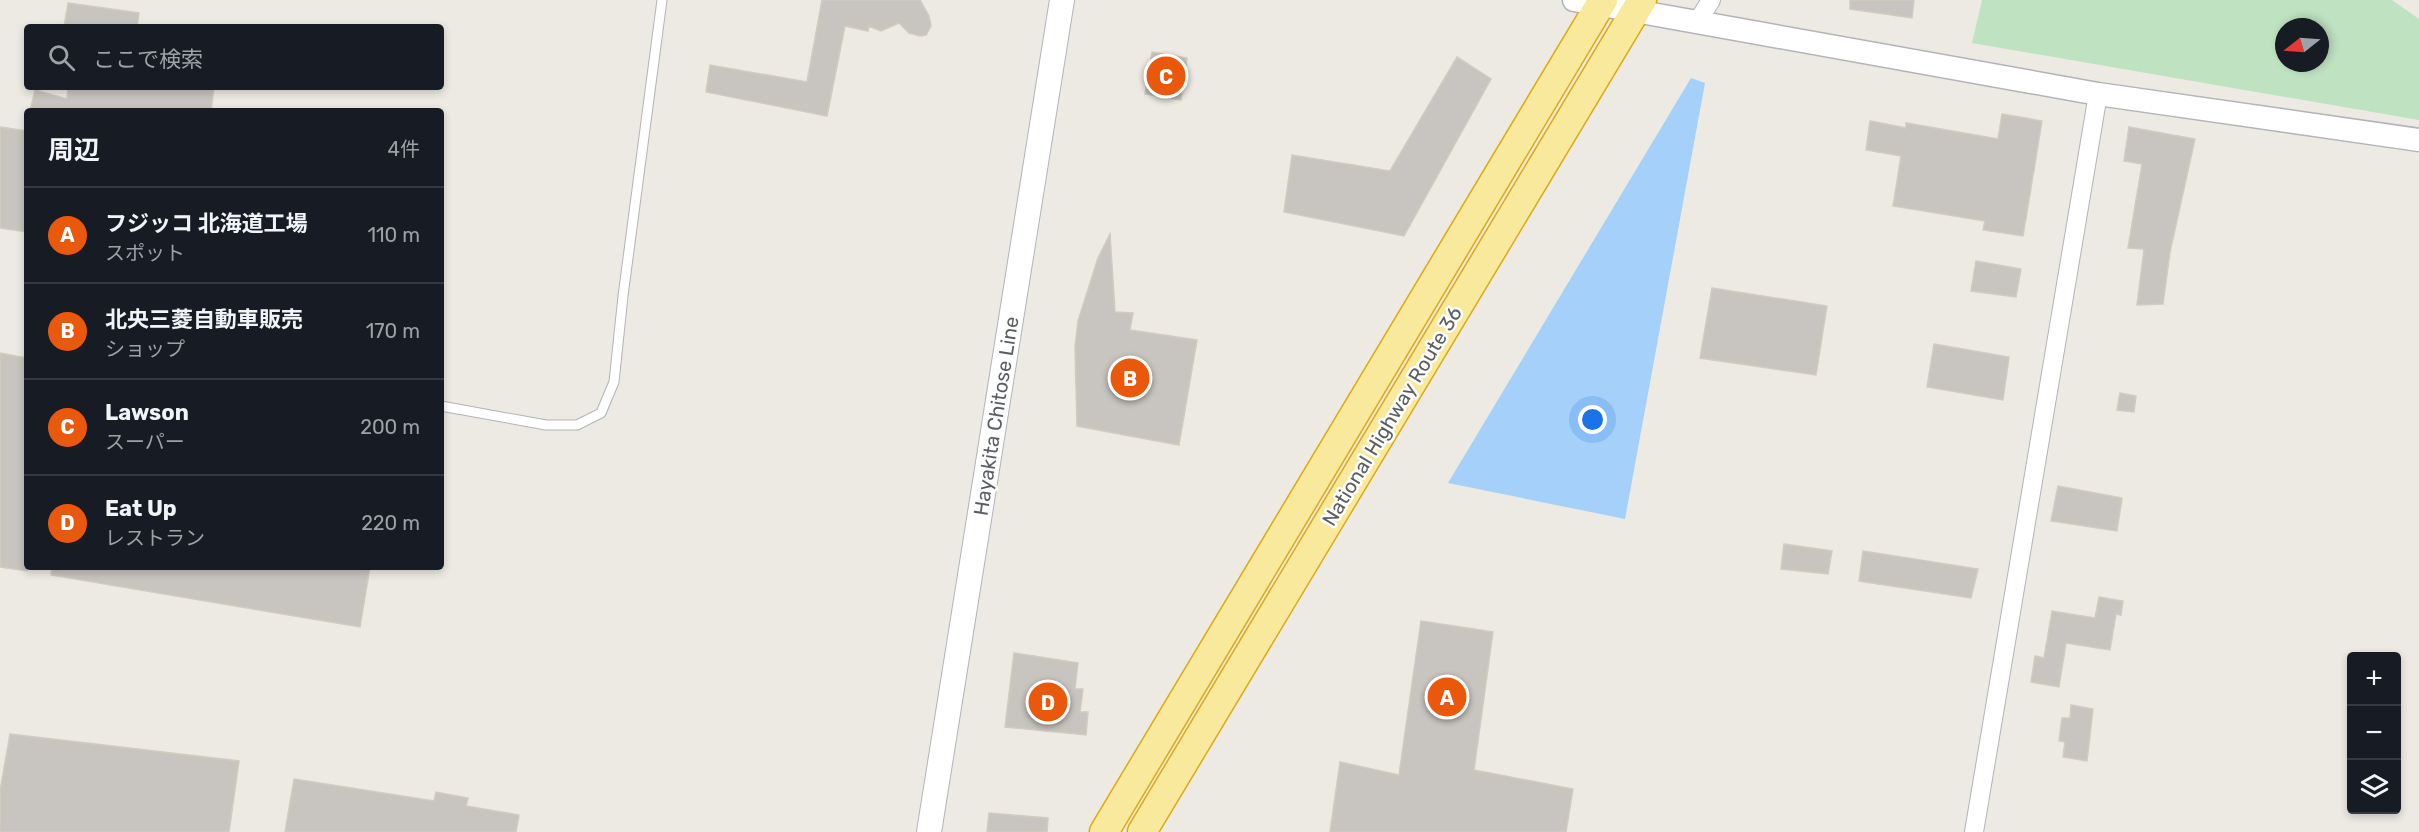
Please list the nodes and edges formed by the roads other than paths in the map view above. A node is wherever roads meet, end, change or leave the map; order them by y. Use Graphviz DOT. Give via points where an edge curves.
graph roads {
  1 [pos="662,0"];
  2 [pos="1062,0"];
  3 [pos="1710,0"];
  4 [pos="1592,1"];
  5 [pos="1638,6"];
  6 [pos="1698,21"];
  7 [pos="2098,94"];
  8 [pos="2419,140"];
  9 [pos="444,407"];
  10 [pos="929,832"];
  11 [pos="1104,832"];
  12 [pos="1142,832"];
  13 [pos="1974,832"];
  1 -- 9 [label="lane" via="614,382 601,413 577,425 546,425"];
  2 -- 10 [label="main road, Hayakita Chitose Line"];
  3 -- 6 [label="street"];
  4 -- 5 [label="street"];
  4 -- 11 [label="highway, National Highway Route 36"];
  5 -- 6 [label="street"];
  5 -- 12 [label="highway, National Highway Route 36"];
  6 -- 7 [label="street"];
  7 -- 8 [label="street"];
  7 -- 13 [label="street"];
}
